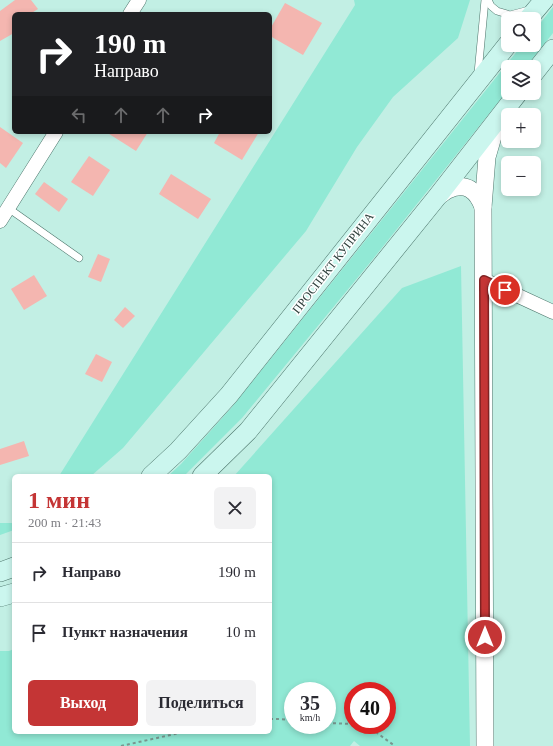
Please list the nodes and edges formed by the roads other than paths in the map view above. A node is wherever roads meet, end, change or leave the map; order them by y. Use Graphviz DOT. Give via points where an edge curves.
graph roads {
  1 [pos="139,0"];
  2 [pos="485,0"];
  3 [pos="488,0"];
  4 [pos="543,0"];
  5 [pos="131,12"];
  6 [pos="534,12"];
  7 [pos="553,49"];
  8 [pos="501,52"];
  9 [pos="541,64"];
  10 [pos="477,81"];
  11 [pos="512,100"];
  12 [pos="512,100"];
  13 [pos="55,134"];
  14 [pos="437,197"];
  15 [pos="483,207"];
  16 [pos="2,216"];
  17 [pos="79,258"];
  18 [pos="484,280"];
  19 [pos="553,312"];
  20 [pos="153,474"];
  21 [pos="204,474"];
  22 [pos="12,568"];
  23 [pos="0,572"];
  24 [pos="12,594"];
  25 [pos="0,597"];
  26 [pos="485,746"];
  1 -- 5 [label="street"];
  2 -- 10 [label="lane"];
  3 -- 4 [label="lane" via="497,11 510,15 530,9"];
  4 -- 6 [label="main road"];
  7 -- 9 [label="main road"];
  8 -- 10 [label="main road, ПРОСПЕКТ КУПРИНА"];
  10 -- 20 [label="main road, ПРОСПЕКТ КУПРИНА" via="228,395 178,451"];
  11 -- 14 [label="main road"];
  12 -- 15 [label="street" via="494,133 487,156"];
  13 -- 16 [label="street"];
  14 -- 15 [label="street" via="459,186 468,187 476,193"];
  14 -- 21 [label="main road" via="248,431"];
  15 -- 18 [label="street"];
  16 -- 17 [label="lane"];
  18 -- 19 [label="street"];
  18 -- 26 [label="street"];
  22 -- 23 [label="main road"];
  24 -- 25 [label="main road"];
}
